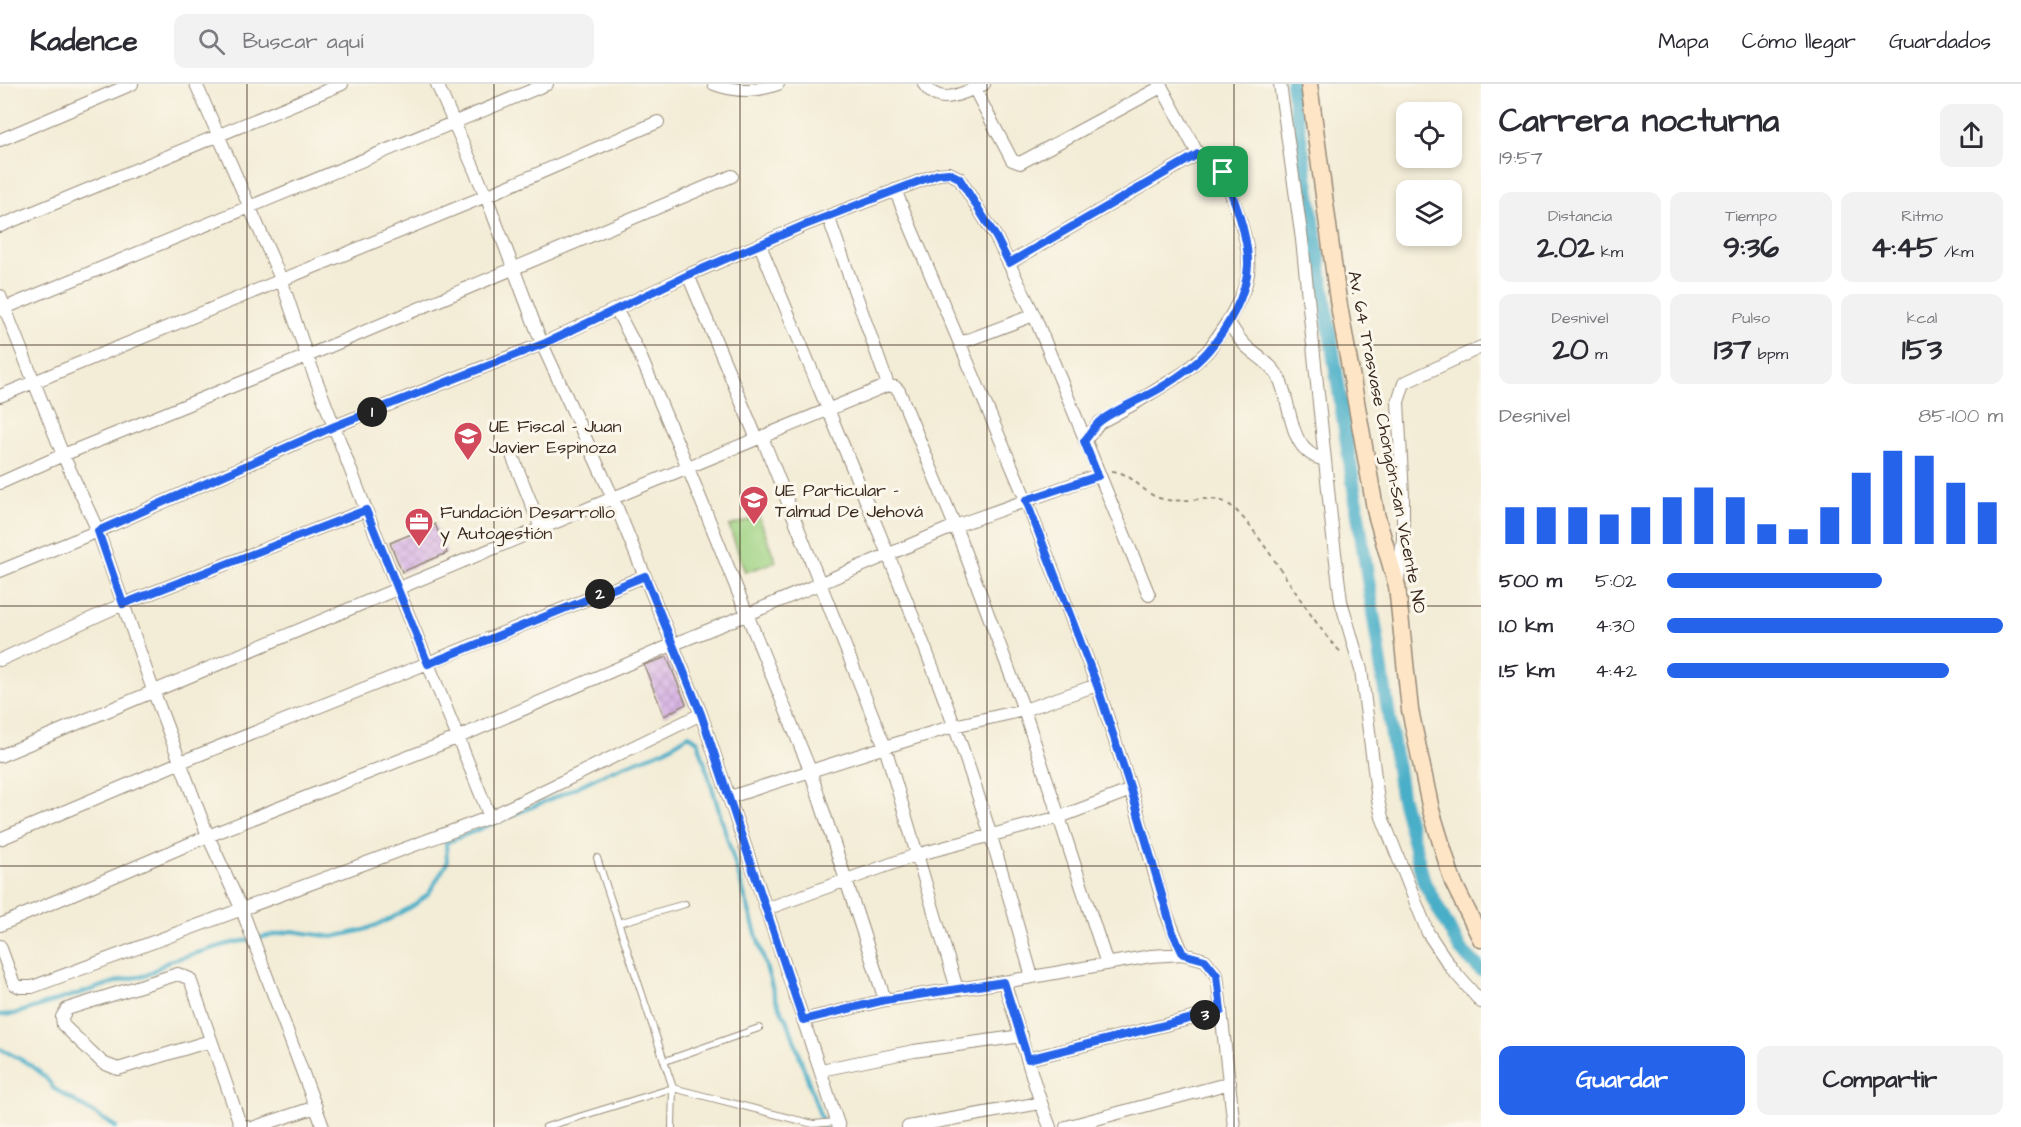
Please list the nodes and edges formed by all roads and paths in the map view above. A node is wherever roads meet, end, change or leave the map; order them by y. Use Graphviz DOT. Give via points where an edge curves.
graph roads {
  1 [pos="132,84"];
  2 [pos="196,84"];
  3 [pos="342,84"];
  4 [pos="437,84"];
  5 [pos="547,84"];
  6 [pos="714,84"];
  7 [pos="778,84"];
  8 [pos="924,84"];
  9 [pos="1280,84"];
  10 [pos="1310,84"];
  11 [pos="979,86"];
  12 [pos="1161,86"];
  13 [pos="658,122"];
  14 [pos="454,124"];
  15 [pos="216,134"];
  16 [pos="0,140"];
  17 [pos="1198,154"];
  18 [pos="732,176"];
  19 [pos="895,190"];
  20 [pos="486,196"];
  21 [pos="249,207"];
  22 [pos="828,216"];
  23 [pos="0,226"];
  24 [pos="760,245"];
  25 [pos="1009,263"];
  26 [pos="513,269"];
  27 [pos="688,275"];
  28 [pos="281,279"];
  29 [pos="2,304"];
  30 [pos="616,309"];
  31 [pos="1034,315"];
  32 [pos="1228,321"];
  33 [pos="960,343"];
  34 [pos="543,344"];
  35 [pos="1481,347"];
  36 [pos="307,356"];
  37 [pos="33,381"];
  38 [pos="888,385"];
  39 [pos="0,396"];
  40 [pos="827,408"];
  41 [pos="335,426"];
  42 [pos="760,438"];
  43 [pos="1084,441"];
  44 [pos="63,455"];
  45 [pos="513,458"];
  46 [pos="1325,460"];
  47 [pos="687,466"];
  48 [pos="1098,476"];
  49 [pos="0,483"];
  50 [pos="613,498"];
  51 [pos="1026,500"];
  52 [pos="366,510"];
  53 [pos="955,526"];
  54 [pos="541,528"];
  55 [pos="98,531"];
  56 [pos="888,555"];
  57 [pos="0,571"];
  58 [pos="645,576"];
  59 [pos="819,584"];
  60 [pos="1397,586"];
  61 [pos="398,589"];
  62 [pos="1149,595"];
  63 [pos="123,604"];
  64 [pos="746,615"];
  65 [pos="674,644"];
  66 [pos="0,660"];
  67 [pos="428,664"];
  68 [pos="1361,670"];
  69 [pos="1097,685"];
  70 [pos="153,690"];
  71 [pos="1024,710"];
  72 [pos="701,714"];
  73 [pos="954,726"];
  74 [pos="459,737"];
  75 [pos="885,747"];
  76 [pos="0,756"];
  77 [pos="181,762"];
  78 [pos="810,770"];
  79 [pos="1131,790"];
  80 [pos="730,797"];
  81 [pos="490,817"];
  82 [pos="1060,817"];
  83 [pos="991,835"];
  84 [pos="208,836"];
  85 [pos="0,839"];
  86 [pos="916,855"];
  87 [pos="597,858"];
  88 [pos="847,880"];
  89 [pos="686,904"];
  90 [pos="766,909"];
  91 [pos="243,910"];
  92 [pos="618,922"];
  93 [pos="0,925"];
  94 [pos="1481,939"];
  95 [pos="0,946"];
  96 [pos="1183,954"];
  97 [pos="1107,964"];
  98 [pos="1032,977"];
  99 [pos="1004,982"];
  100 [pos="957,989"];
  101 [pos="885,1000"];
  102 [pos="1481,1002"];
  103 [pos="1221,1011"];
  104 [pos="803,1020"];
  105 [pos="759,1028"];
  106 [pos="1022,1036"];
  107 [pos="210,1041"];
  108 [pos="1028,1059"];
  109 [pos="665,1061"];
  110 [pos="821,1070"];
  111 [pos="1230,1083"];
  112 [pos="673,1088"];
  113 [pos="1040,1103"];
  114 [pos="316,1107"];
  115 [pos="838,1125"];
  116 [pos="247,1127"];
  117 [pos="255,1127"];
  118 [pos="323,1127"];
  119 [pos="546,1127"];
  120 [pos="672,1127"];
  121 [pos="908,1127"];
  122 [pos="1050,1127"];
  123 [pos="1066,1127"];
  124 [pos="1234,1127"];
  1 -- 16 [label="street"];
  2 -- 15 [label="street"];
  3 -- 15 [label="street"];
  4 -- 14 [label="street"];
  5 -- 14 [label="street"];
  6 -- 7 [label="street" via="729,90"];
  8 -- 11 [label="street" via="938,98"];
  9 -- 46 [label="street" via="1302,240"];
  10 -- 60 [label="street, Av. 64 Trasvase Chongón-San Vicente NO" via="1338,300 1376,514"];
  11 -- 12 [label="street" via="1012,160 1020,163"];
  12 -- 17 [label="street"];
  13 -- 20 [label="street"];
  14 -- 20 [label="street"];
  14 -- 21 [label="street"];
  15 -- 21 [label="street"];
  15 -- 23 [label="street"];
  17 -- 25 [label="street"];
  17 -- 32 [label="street" via="1218,161 1246,242 1247,279"];
  18 -- 26 [label="street"];
  19 -- 22 [label="street"];
  19 -- 25 [label="street" via="938,174 949,173 959,178"];
  19 -- 33 [label="street"];
  20 -- 26 [label="street"];
  20 -- 28 [label="street"];
  21 -- 28 [label="street"];
  21 -- 29 [label="street"];
  22 -- 24 [label="street"];
  22 -- 38 [label="street"];
  24 -- 27 [label="street"];
  24 -- 40 [label="street"];
  25 -- 31 [label="street"];
  26 -- 34 [label="street"];
  26 -- 36 [label="street"];
  27 -- 30 [label="street"];
  27 -- 42 [label="street"];
  28 -- 36 [label="street"];
  28 -- 37 [label="street"];
  29 -- 37 [label="street"];
  30 -- 34 [label="street"];
  30 -- 47 [label="street"];
  31 -- 33 [label="street"];
  31 -- 43 [label="street"];
  32 -- 43 [label="street" via="1208,351 1185,372 1099,423"];
  32 -- 46 [label="street" via="1244,345 1269,363 1278,376 1299,443 1310,454"];
  33 -- 51 [label="street"];
  34 -- 41 [label="street"];
  34 -- 50 [label="street"];
  35 -- 60 [label="street" via="1404,383 1398,402 1403,528"];
  36 -- 41 [label="street"];
  36 -- 44 [label="street"];
  37 -- 39 [label="street"];
  37 -- 44 [label="street"];
  38 -- 40 [label="street"];
  38 -- 53 [label="street" via="899,391"];
  40 -- 42 [label="street"];
  40 -- 56 [label="street"];
  41 -- 52 [label="street"];
  41 -- 55 [label="street"];
  42 -- 47 [label="street"];
  42 -- 59 [label="street"];
  43 -- 48 [label="street"];
  44 -- 49 [label="street"];
  44 -- 55 [label="street"];
  45 -- 54 [label="street"];
  46 -- 68 [label="street" via="1341,601"];
  47 -- 50 [label="street"];
  47 -- 64 [label="street"];
  48 -- 51 [label="street"];
  48 -- 62 [label="street"];
  48 -- 68 [label="path" via="1109,471 1122,472 1157,498 1221,501 1230,505 1256,535 1315,622"];
  50 -- 54 [label="street"];
  50 -- 58 [label="street"];
  51 -- 53 [label="street"];
  51 -- 69 [label="street"];
  52 -- 61 [label="street"];
  52 -- 63 [label="street"];
  53 -- 56 [label="street"];
  53 -- 71 [label="street"];
  54 -- 61 [label="street"];
  55 -- 57 [label="street"];
  55 -- 63 [label="street"];
  56 -- 59 [label="street"];
  56 -- 73 [label="street"];
  58 -- 65 [label="street"];
  58 -- 67 [label="street"];
  59 -- 64 [label="street"];
  59 -- 75 [label="street"];
  60 -- 94 [label="street, Av. 64 Trasvase Chongón-San Vicente NO" via="1410,710 1431,810 1453,882"];
  61 -- 67 [label="street"];
  61 -- 70 [label="street"];
  63 -- 66 [label="street"];
  63 -- 70 [label="street"];
  64 -- 65 [label="street"];
  64 -- 78 [label="street"];
  65 -- 72 [label="street"];
  65 -- 74 [label="street"];
  67 -- 74 [label="street"];
  67 -- 77 [label="street"];
  68 -- 102 [label="street" via="1382,817 1428,933"];
  69 -- 71 [label="street"];
  69 -- 79 [label="street"];
  70 -- 76 [label="street"];
  70 -- 77 [label="street"];
  71 -- 73 [label="street"];
  71 -- 82 [label="street"];
  72 -- 80 [label="street"];
  72 -- 81 [label="street"];
  73 -- 75 [label="street"];
  73 -- 83 [label="street"];
  74 -- 81 [label="street"];
  74 -- 84 [label="street"];
  75 -- 78 [label="street"];
  75 -- 86 [label="street"];
  77 -- 84 [label="street"];
  77 -- 85 [label="street"];
  78 -- 80 [label="street"];
  78 -- 88 [label="street"];
  79 -- 82 [label="street"];
  79 -- 96 [label="street" via="1166,913"];
  80 -- 90 [label="street"];
  81 -- 91 [label="street"];
  82 -- 83 [label="street"];
  82 -- 97 [label="street"];
  83 -- 86 [label="street"];
  83 -- 98 [label="street"];
  84 -- 91 [label="street"];
  84 -- 93 [label="street"];
  86 -- 88 [label="street"];
  86 -- 100 [label="street"];
  87 -- 92 [label="lane"];
  88 -- 90 [label="street"];
  88 -- 101 [label="street"];
  89 -- 92 [label="lane"];
  90 -- 104 [label="street"];
  91 -- 95 [label="street" via="32,987 14,984"];
  91 -- 114 [label="street"];
  92 -- 109 [label="lane"];
  96 -- 97 [label="street"];
  96 -- 103 [label="street" via="1205,960 1217,975"];
  97 -- 98 [label="street"];
  98 -- 99 [label="street"];
  99 -- 100 [label="street"];
  99 -- 106 [label="street"];
  100 -- 101 [label="street"];
  101 -- 104 [label="street"];
  103 -- 108 [label="street"];
  103 -- 111 [label="street"];
  104 -- 110 [label="street"];
  105 -- 109 [label="lane"];
  106 -- 108 [label="street"];
  106 -- 110 [label="street" via="914,1051"];
  107 -- 107 [label="street" via="190,979 185,975 67,1009 62,1017 63,1025 103,1064 118,1069"];
  107 -- 116 [label="street" via="240,1124"];
  108 -- 113 [label="street"];
  109 -- 112 [label="lane"];
  110 -- 115 [label="street"];
  111 -- 123 [label="street"];
  111 -- 124 [label="street"];
  112 -- 115 [label="lane" via="813,1124"];
  112 -- 119 [label="lane"];
  112 -- 120 [label="lane"];
  113 -- 121 [label="street"];
  113 -- 122 [label="street"];
  114 -- 117 [label="street"];
  114 -- 118 [label="street"];
}
